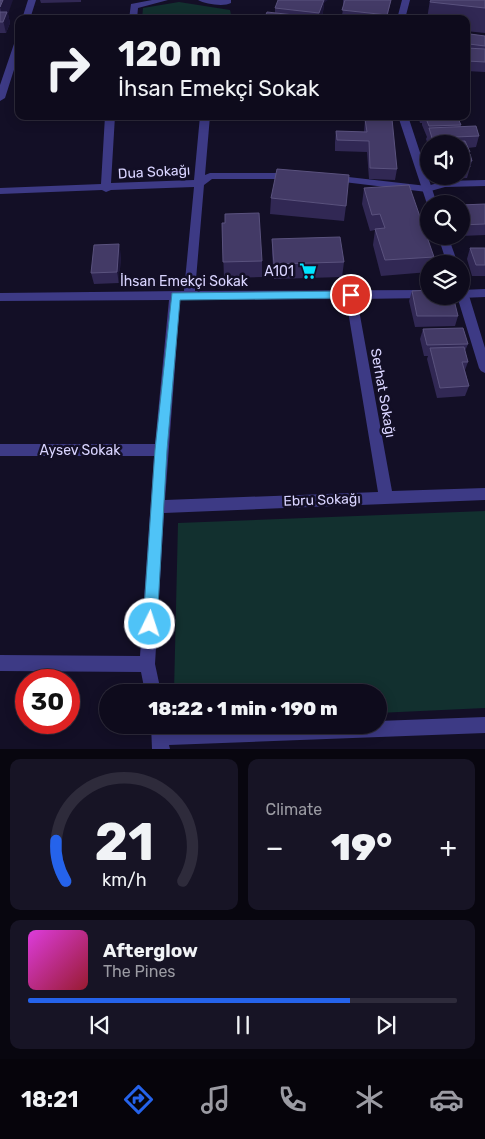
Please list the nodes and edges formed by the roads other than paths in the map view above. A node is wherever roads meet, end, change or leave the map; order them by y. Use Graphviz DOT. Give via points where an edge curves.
graph roads {
  1 [pos="32,0"];
  2 [pos="164,0"];
  3 [pos="202,0"];
  4 [pos="227,0"];
  5 [pos="406,0"];
  6 [pos="27,15"];
  7 [pos="133,15"];
  8 [pos="402,15"];
  9 [pos="15,52"];
  10 [pos="7,77"];
  11 [pos="15,77"];
  12 [pos="0,98"];
  13 [pos="110,120"];
  14 [pos="205,120"];
  15 [pos="404,120"];
  16 [pos="298,176"];
  17 [pos="317,177"];
  18 [pos="485,183"];
  19 [pos="200,184"];
  20 [pos="106,189"];
  21 [pos="427,189"];
  22 [pos="0,191"];
  23 [pos="429,195"];
  24 [pos="470,292"];
  25 [pos="485,293"];
  26 [pos="420,294"];
  27 [pos="351,295"];
  28 [pos="182,296"];
  29 [pos="0,297"];
  30 [pos="466,305"];
  31 [pos="485,368"];
  32 [pos="0,450"];
  33 [pos="161,450"];
  34 [pos="485,494"];
  35 [pos="386,497"];
  36 [pos="159,507"];
  37 [pos="0,663"];
  38 [pos="147,664"];
  39 [pos="151,684"];
  40 [pos="485,725"];
  41 [pos="161,737"];
  1 -- 6 [label="street"];
  2 -- 7 [label="street" via="134,6"];
  3 -- 4 [label="street" via="227,3"];
  5 -- 8 [label="street"];
  9 -- 10 [label="street"];
  10 -- 11 [label="street"];
  10 -- 12 [label="street"];
  13 -- 20 [label="street"];
  14 -- 19 [label="street"];
  15 -- 21 [label="street"];
  16 -- 19 [label="street, Dua Sokağı" via="210,176"];
  17 -- 21 [label="street"];
  18 -- 21 [label="street" via="445,184"];
  19 -- 20 [label="street, Dua Sokağı"];
  19 -- 28 [label="street"];
  20 -- 22 [label="street, Dua Sokağı"];
  21 -- 23 [label="street"];
  24 -- 25 [label="street"];
  26 -- 27 [label="street, İhsan Emekçi Sokak"];
  27 -- 28 [label="street, İhsan Emekçi Sokak"];
  27 -- 35 [label="street, Serhat Sokağı"];
  28 -- 29 [label="street, İhsan Emekçi Sokak"];
  28 -- 33 [label="street"];
  30 -- 31 [label="street"];
  32 -- 33 [label="street, Aysev Sokak"];
  33 -- 36 [label="street"];
  34 -- 35 [label="street, Ebru Sokağı"];
  35 -- 36 [label="street, Ebru Sokağı"];
  36 -- 38 [label="street"];
  37 -- 38 [label="street"];
  38 -- 39 [label="street"];
  40 -- 41 [label="street"];
}
